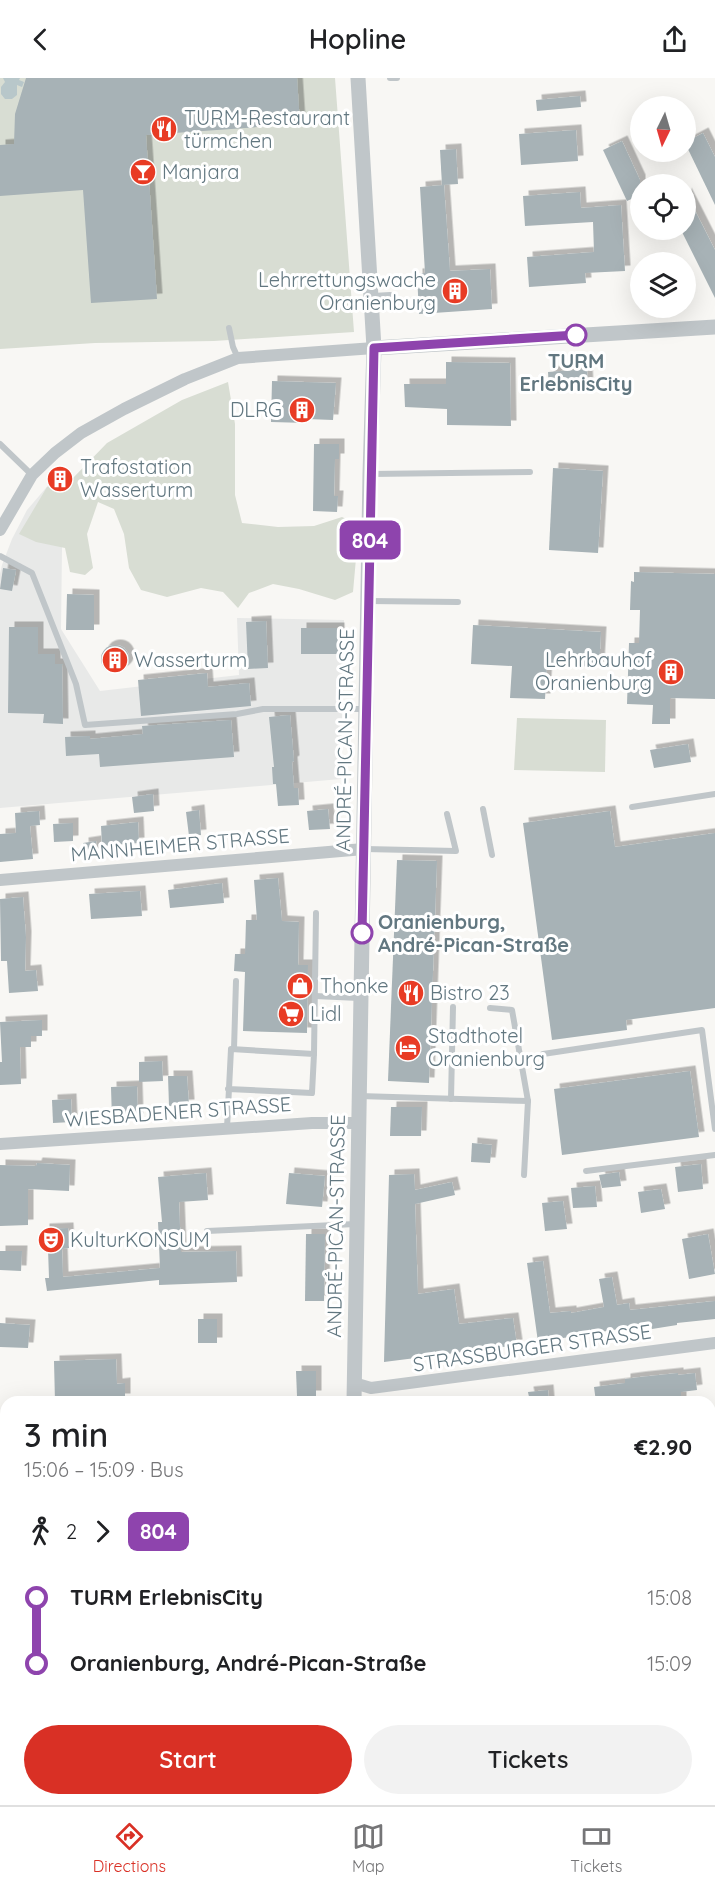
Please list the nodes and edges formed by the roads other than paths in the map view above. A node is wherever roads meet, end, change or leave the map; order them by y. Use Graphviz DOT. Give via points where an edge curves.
graph roads {
  1 [pos="358,78"];
  2 [pos="390,78"];
  3 [pos="397,78"];
  4 [pos="390,295"];
  5 [pos="372,296"];
  6 [pos="715,327"];
  7 [pos="229,328"];
  8 [pos="374,348"];
  9 [pos="238,358"];
  10 [pos="0,444"];
  11 [pos="530,472"];
  12 [pos="370,474"];
  13 [pos="32,475"];
  14 [pos="0,530"];
  15 [pos="0,556"];
  16 [pos="369,602"];
  17 [pos="458,603"];
  18 [pos="367,709"];
  19 [pos="715,794"];
  20 [pos="632,807"];
  21 [pos="483,809"];
  22 [pos="447,814"];
  23 [pos="364,849"];
  24 [pos="492,855"];
  25 [pos="0,880"];
  26 [pos="316,913"];
  27 [pos="236,981"];
  28 [pos="315,996"];
  29 [pos="361,998"];
  30 [pos="453,1007"];
  31 [pos="490,1008"];
  32 [pos="234,1049"];
  33 [pos="314,1053"];
  34 [pos="543,1054"];
  35 [pos="228,1089"];
  36 [pos="359,1096"];
  37 [pos="451,1099"];
  38 [pos="528,1101"];
  39 [pos="358,1124"];
  40 [pos="227,1128"];
  41 [pos="715,1129"];
  42 [pos="0,1144"];
  43 [pos="715,1155"];
  44 [pos="586,1171"];
  45 [pos="524,1175"];
  46 [pos="357,1224"];
  47 [pos="207,1231"];
  48 [pos="715,1343"];
  49 [pos="354,1383"];
  50 [pos="354,1396"];
  1 -- 5 [label="street, ANDRÉ-PICAN-STRASSE"];
  2 -- 3 [label="lane"];
  4 -- 5 [label="lane"];
  5 -- 8 [label="street, ANDRÉ-PICAN-STRASSE"];
  6 -- 8 [label="street"];
  7 -- 9 [label="lane"];
  8 -- 9 [label="street"];
  8 -- 12 [label="street, ANDRÉ-PICAN-STRASSE"];
  9 -- 13 [label="street" via="124,409 81,433"];
  10 -- 13 [label="lane"];
  11 -- 12 [label="lane"];
  12 -- 16 [label="street, ANDRÉ-PICAN-STRASSE"];
  13 -- 14 [label="street"];
  15 -- 18 [label="lane" via="32,573 76,684 85,725 263,709"];
  16 -- 17 [label="lane"];
  16 -- 18 [label="street, ANDRÉ-PICAN-STRASSE"];
  18 -- 23 [label="street, ANDRÉ-PICAN-STRASSE"];
  19 -- 20 [label="lane"];
  21 -- 24 [label="lane"];
  22 -- 23 [label="lane" via="456,851"];
  23 -- 25 [label="street, MANNHEIMER STRASSE"];
  23 -- 29 [label="street, ANDRÉ-PICAN-STRASSE"];
  26 -- 28 [label="lane"];
  27 -- 32 [label="lane"];
  28 -- 29 [label="lane"];
  28 -- 33 [label="lane"];
  29 -- 36 [label="street, ANDRÉ-PICAN-STRASSE"];
  30 -- 37 [label="lane"];
  31 -- 38 [label="lane" via="512,1010"];
  32 -- 33 [label="lane"];
  32 -- 35 [label="lane" via="231,1048"];
  33 -- 35 [label="lane" via="312,1093"];
  34 -- 41 [label="lane" via="702,1030"];
  35 -- 40 [label="lane"];
  36 -- 37 [label="lane"];
  36 -- 39 [label="street, ANDRÉ-PICAN-STRASSE"];
  37 -- 38 [label="lane"];
  38 -- 45 [label="lane"];
  39 -- 40 [label="street, WIESBADENER STRASSE"];
  39 -- 46 [label="street, ANDRÉ-PICAN-STRASSE"];
  40 -- 42 [label="street, WIESBADENER STRASSE"];
  43 -- 44 [label="lane"];
  46 -- 47 [label="lane"];
  46 -- 49 [label="street, ANDRÉ-PICAN-STRASSE"];
  48 -- 49 [label="street, STRASSBURGER STRASSE" via="371,1388"];
  49 -- 50 [label="street, ANDRÉ-PICAN-STRASSE"];
}
